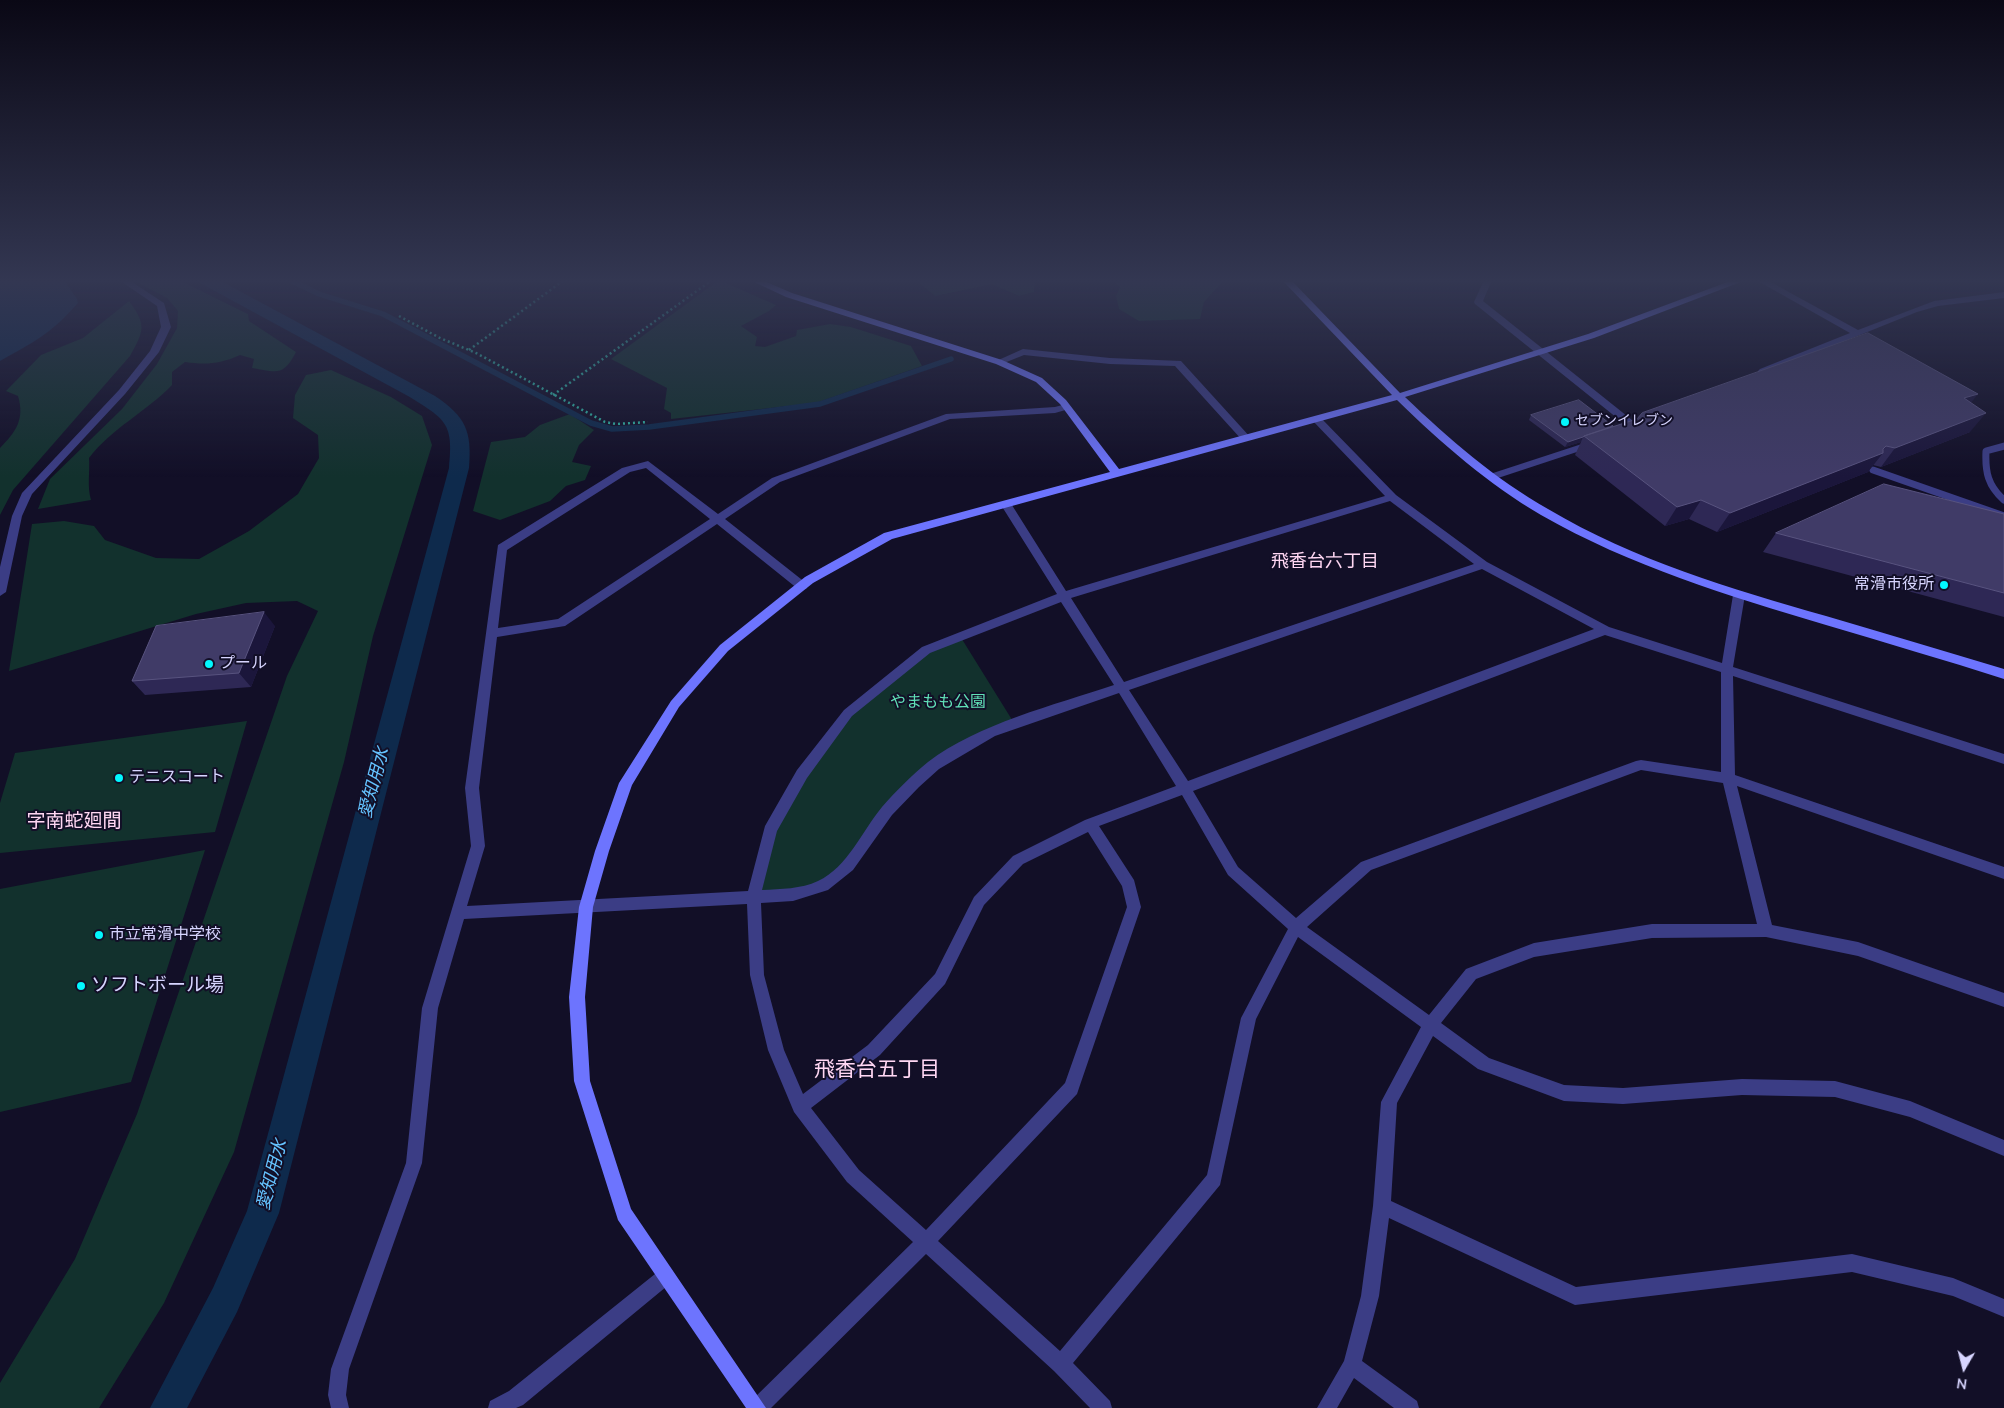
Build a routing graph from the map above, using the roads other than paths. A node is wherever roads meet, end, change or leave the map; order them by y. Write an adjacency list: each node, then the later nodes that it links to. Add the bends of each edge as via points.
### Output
1 (157, 346): 29 (street, via 122,392 27,493 17,516)
2 (948, 346): 8 (street)
3 (1351, 346): 10 (street)
4 (1532, 346): 7 (street)
5 (1561, 346): 7 (street)
6 (1826, 346): 9 (street)
7 (1541, 353): 10 (street); 14 (street)
8 (999, 362): 11 (street, via 1039,380); 16 (street, via 1023,352 1178,364)
9 (1758, 373)
10 (1400, 396): 13 (street); 21 (street)
11 (1066, 407): 20 (street); 26 (street, via 949,416 776,480)
12 (1649, 417): 14 (street)
13 (1316, 419): 16 (street); 22 (street)
14 (1631, 424): 15 (street)
15 (1622, 434)
16 (1246, 438): 20 (street)
17 (1604, 440): 21 (street)
18 (2004, 446): 23 (lane, via 1986,451 1984,470 1995,493)
19 (1872, 470): 25 (lane)
20 (1116, 473): 24 (street)
21 (1492, 477): 30 (street, via 1601,542)
22 (1392, 497): 27 (street); 31 (street)
23 (2004, 500)
24 (1006, 505): 28 (street, via 888,536); 31 (street)
25 (2004, 516)
26 (717, 519): 28 (street); 33 (street, via 561,623); 33 (street, via 648,464 626,470 502,548)
27 (1483, 565): 32 (street); 36 (street)
28 (802, 586): 43 (street, via 724,648 675,704 626,783)
29 (0, 592)
30 (1739, 595): 34 (street); 35 (street)
31 (1064, 596): 36 (street); 42 (street, via 926,650 848,713 802,774 770,830)
32 (1605, 630): 34 (street); 39 (street)
33 (492, 633): 44 (street, via 472,788 478,846)
34 (1727, 669): 37 (street); 38 (street)
35 (2004, 674)
36 (1122, 686): 39 (street); 42 (street, via 1014,722 957,750 934,765 887,811 836,878 816,889 793,895)
37 (2004, 759)
38 (1728, 778): 41 (street); 45 (street, via 1641,765 1366,866); 46 (street)
39 (1185, 788): 40 (street); 45 (street, via 1233,871)
40 (1090, 824): 49 (street, via 1018,860 980,901 940,979 874,1050); 52 (street, via 1128,884 1134,907 1070,1088)
41 (2004, 873)
42 (754, 896): 43 (street); 49 (street, via 757,975 776,1050)
43 (586, 907): 44 (street); 53 (street, via 577,997 582,1082 624,1214)
44 (459, 912): 58 (street, via 430,1008 414,1163 340,1370 337,1395)
45 (1296, 927): 48 (street); 55 (street, via 1249,1018 1214,1179)
46 (1766, 930): 47 (street, via 1858,949); 48 (street, via 1652,931 1534,950 1471,974)
47 (2004, 1000)
48 (1430, 1025): 50 (street, via 1484,1064 1564,1093 1623,1096 1742,1087 1835,1089 1910,1109); 51 (street, via 1389,1102)
49 (800, 1106): 52 (street, via 853,1176)
50 (2004, 1148)
51 (1382, 1206): 54 (street, via 1575,1296 1852,1262 1953,1287); 56 (street, via 1370,1296)
52 (927, 1241): 55 (street); 60 (street)
53 (666, 1276): 57 (street); 60 (street)
54 (2004, 1308)
55 (1061, 1364): 61 (street)
56 (1352, 1365): 62 (street); 63 (street)
57 (517, 1403): 59 (street)
58 (340, 1408)
59 (497, 1408)
60 (758, 1408)
61 (1103, 1408)
62 (1326, 1408)
63 (1410, 1408)

